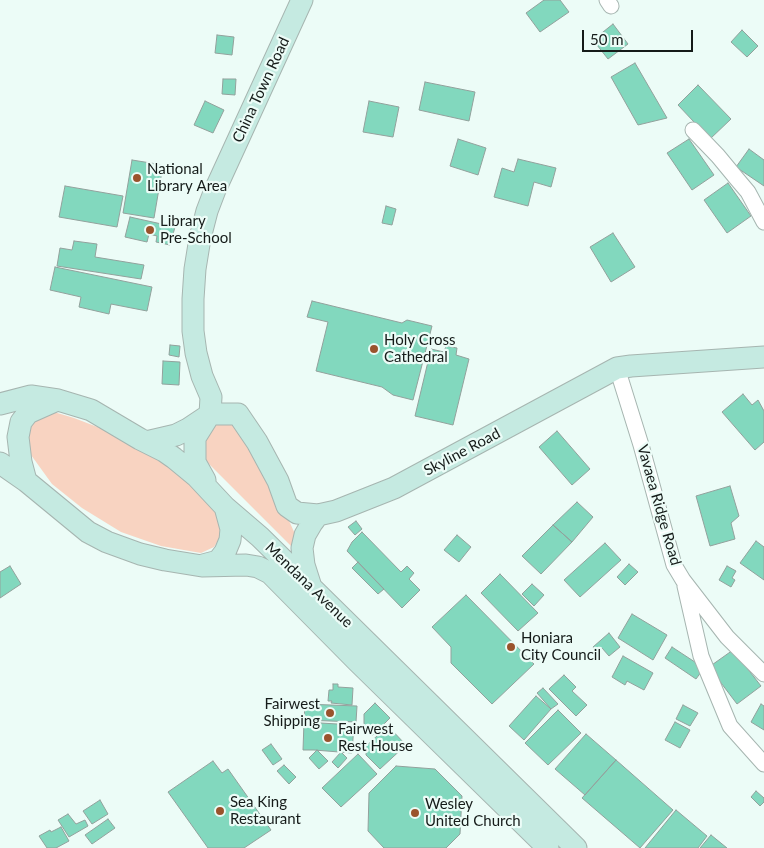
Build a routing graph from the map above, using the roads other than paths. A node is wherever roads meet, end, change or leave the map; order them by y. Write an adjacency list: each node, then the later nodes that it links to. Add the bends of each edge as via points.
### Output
1 (302, 0): 8 (main road, China Town Road, via 215,190 200,238 195,269 193,331 202,376 211,397)
2 (693, 130): 3 (street, via 748,192)
3 (764, 222)
4 (764, 357): 5 (main road, Skyline Road)
5 (617, 368): 14 (main road, Skyline Road, via 394,488); 16 (street, Vavaea Ridge Road, via 674,565)
6 (58, 400): 7 (main road, Mendana Avenue, via 31,396); 9 (main road, Mendana Avenue, via 91,410); 11 (main road, via 28,413 20,422 18,437)
7 (0, 404)
8 (210, 414): 9 (main road, via 176,435); 12 (main road, via 195,438 195,462); 14 (main road, Skyline Road, via 238,414 278,481 287,506 297,513)
9 (146, 442): 12 (main road, Mendana Avenue, via 174,458)
10 (0, 463): 11 (main road, Mendana Avenue)
11 (26, 481): 15 (main road, Mendana Avenue, via 76,523 107,542 140,554)
12 (209, 489): 13 (main road, Mendana Avenue)
13 (226, 507): 15 (main road, via 230,540 218,561); 17 (main road, Mendana Avenue)
14 (318, 516): 17 (main road, via 305,535 302,548)
15 (202, 566): 20 (main road, Mendana Avenue, via 258,566 270,573)
16 (684, 580): 18 (street, Vavaea Ridge Road, via 727,637); 19 (street, via 701,656 730,726)
17 (311, 587): 21 (main road, Mendana Avenue)
18 (764, 674)
19 (764, 764)
20 (548, 848)
21 (576, 848)

